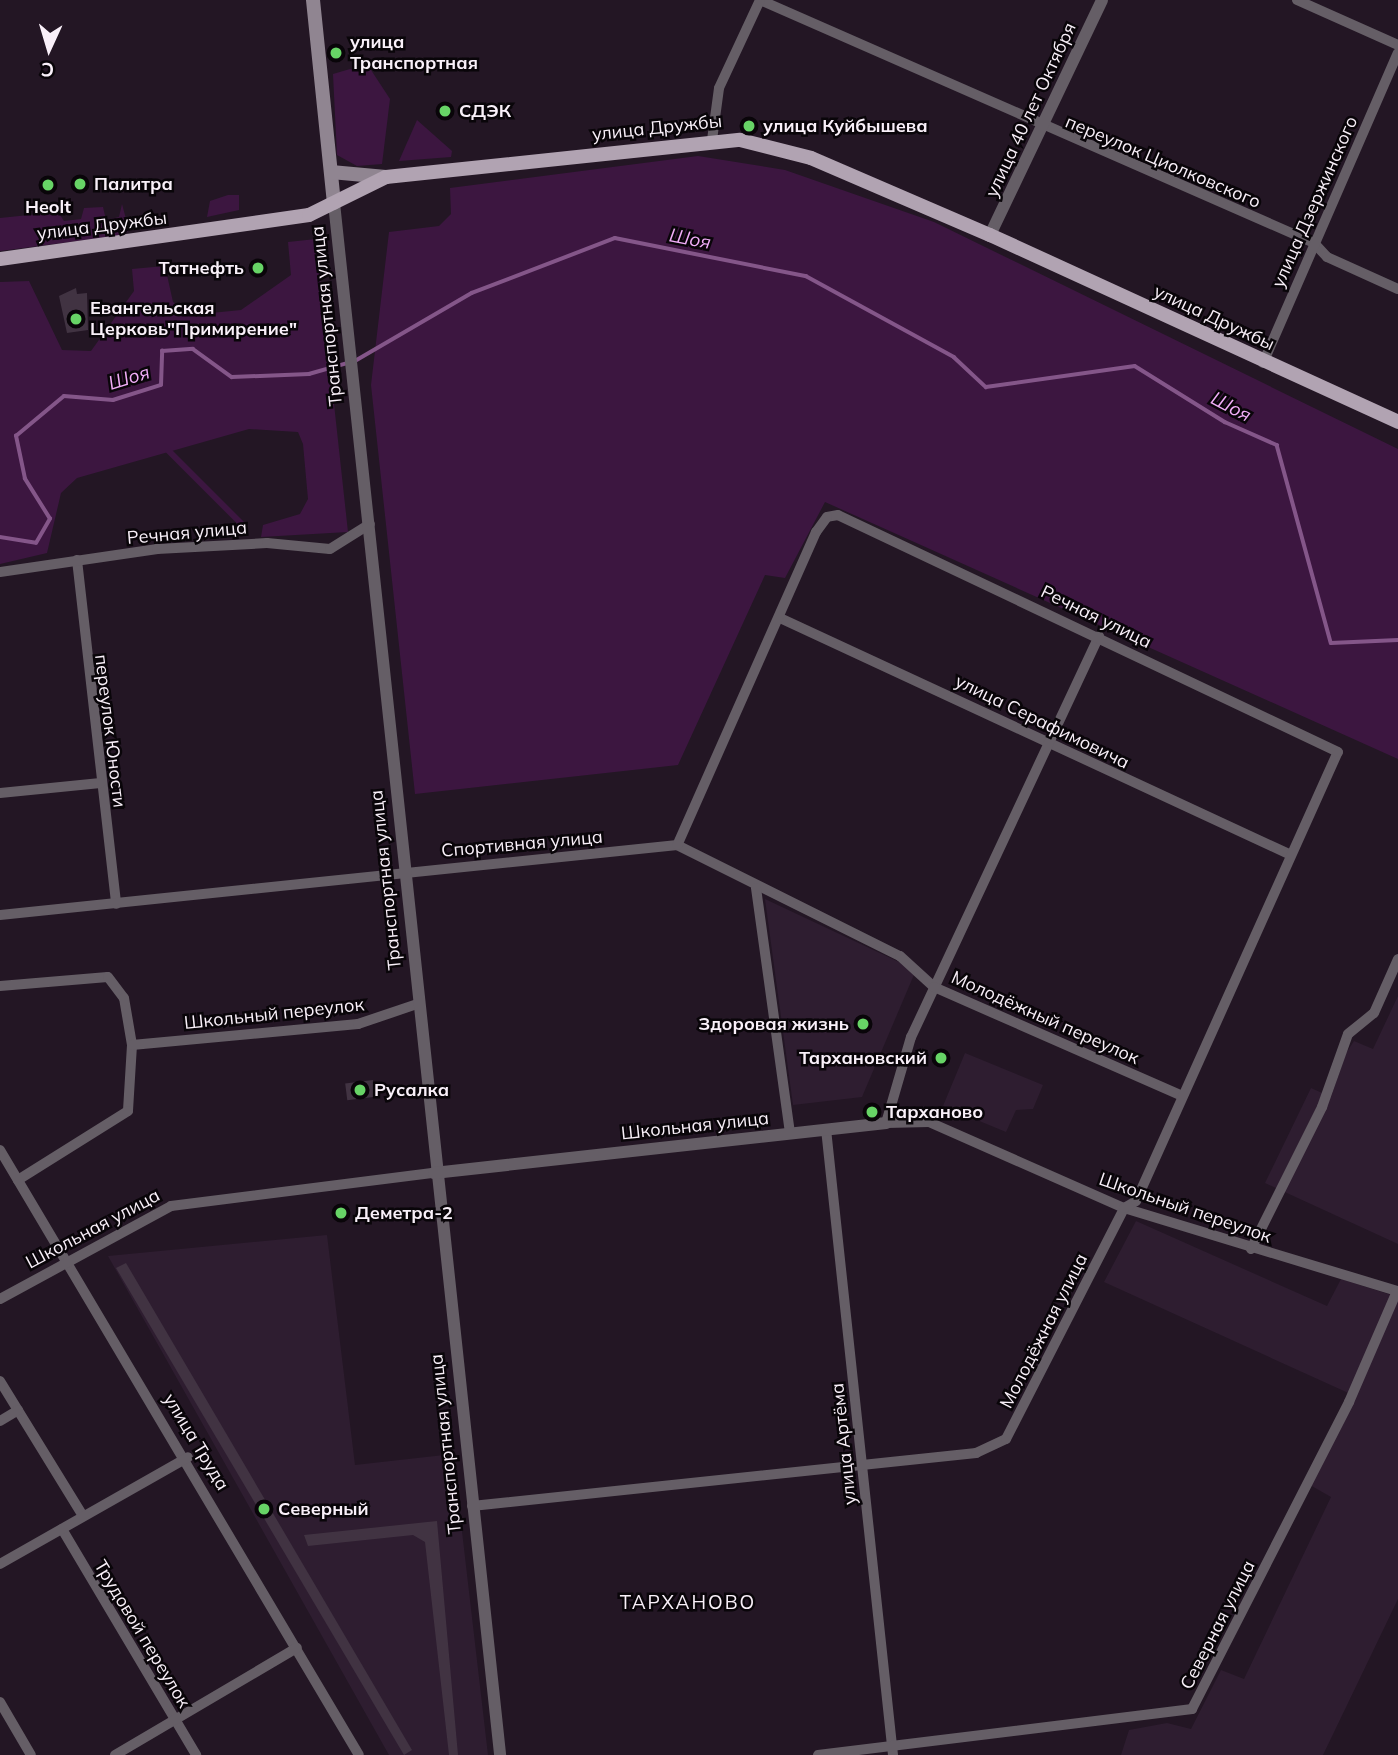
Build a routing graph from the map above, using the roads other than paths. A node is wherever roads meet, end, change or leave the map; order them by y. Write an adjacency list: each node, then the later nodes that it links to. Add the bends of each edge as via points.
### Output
1 (313, 0): 9 (main road, Транспортная улица)
2 (760, 0): 7 (street, переулок Циолковского); 8 (street, via 719,88)
3 (1102, 0): 7 (street, улица 40 лет Октября)
4 (1297, 0): 5 (street)
5 (1398, 45)
6 (1398, 53): 13 (street, улица Дзержинского)
7 (1044, 128): 12 (street, улица 40 лет Октября); 13 (street, переулок Циолковского)
8 (712, 139): 10 (main road, улица Дружбы); 12 (main road, улица Дружбы, via 757,142 811,158)
9 (331, 173): 10 (main road); 11 (main road, Транспортная улица)
10 (386, 177): 11 (main road, улица Дружбы)
11 (334, 203): 14 (main road, улица Дружбы, via 285,220); 18 (street, Транспортная улица)
12 (990, 234): 16 (main road, улица Дружбы)
13 (1314, 243): 15 (street, переулок Циолковского, via 1327,257); 16 (street, улица Дзержинского)
14 (0, 259)
15 (1398, 289)
16 (1263, 363): 17 (main road, улица Дружбы)
17 (1398, 422)
18 (370, 524): 19 (street, Речная улица, via 330,549 267,543); 29 (street, Транспортная улица)
19 (76, 560): 20 (street, Речная улица); 25 (street, переулок Юности)
20 (0, 572)
21 (780, 618): 22 (street, Речная улица, via 816,532 827,517 838,515); 23 (street, улица Серафимовича); 27 (street)
22 (1099, 636): 23 (street); 24 (street, Речная улица)
23 (1050, 744): 28 (street, улица Серафимовича); 35 (street)
24 (1338, 752): 28 (street, Молодёжная улица)
25 (101, 783): 26 (street); 31 (street, переулок Юности)
26 (0, 793)
27 (677, 845): 29 (street, Спортивная улица); 30 (street, Молодёжный переулок)
28 (1290, 855): 38 (street, Молодёжная улица)
29 (405, 871): 31 (street, Спортивная улица); 36 (street, Транспортная улица)
30 (756, 888): 35 (street, Молодёжный переулок, via 900,956); 41 (street)
31 (116, 904): 32 (street, Спортивная улица)
32 (0, 915)
33 (1398, 959): 46 (street, via 1374,1013 1348,1034 1322,1107)
34 (0, 986): 37 (street, via 108,977 124,998)
35 (934, 986): 38 (street, Молодёжный переулок); 39 (street, via 900,1067)
36 (417, 1004): 37 (street, Школьный переулок, via 358,1024); 43 (street, Транспортная улица)
37 (132, 1045): 44 (street, via 128,1111)
38 (1182, 1096): 45 (street, Молодёжная улица, via 1136,1201)
39 (886, 1123): 40 (street, Школьная улица); 45 (street, Школьный переулок, via 929,1122)
40 (826, 1129): 41 (street, Школьная улица); 54 (street, улица Артёма)
41 (790, 1133): 43 (street, Школьная улица)
42 (0, 1150): 44 (street, улица Труда)
43 (435, 1172): 47 (street, Школьная улица, via 172,1206); 55 (street, Транспортная улица)
44 (18, 1180): 47 (street, улица Труда)
45 (1124, 1208): 46 (street, Школьный переулок); 54 (street, Молодёжная улица, via 1006,1438 976,1453)
46 (1251, 1249): 48 (street, Школьный переулок)
47 (68, 1262): 49 (street, Школьная улица); 53 (street, улица Труда)
48 (1398, 1291): 62 (street, Северная улица, via 1349,1402 1192,1709)
49 (0, 1299)
50 (0, 1381): 51 (street)
51 (18, 1410): 52 (street); 56 (street)
52 (0, 1421)
53 (187, 1457): 56 (street); 59 (street, улица Труда)
54 (862, 1463): 55 (street, Молодёжная улица); 62 (street, улица Артёма)
55 (472, 1506): 67 (street, Транспортная улица)
56 (83, 1516): 57 (street)
57 (62, 1529): 58 (street); 61 (street, Трудовой переулок)
58 (0, 1564)
59 (297, 1648): 61 (street); 66 (street, улица Труда)
60 (0, 1702): 63 (street)
61 (175, 1720): 64 (street); 65 (street, Трудовой переулок)
62 (892, 1751): 68 (street, Северная улица)
63 (30, 1755)
64 (115, 1755)
65 (196, 1755)
66 (359, 1755)
67 (500, 1755)
68 (818, 1755)

